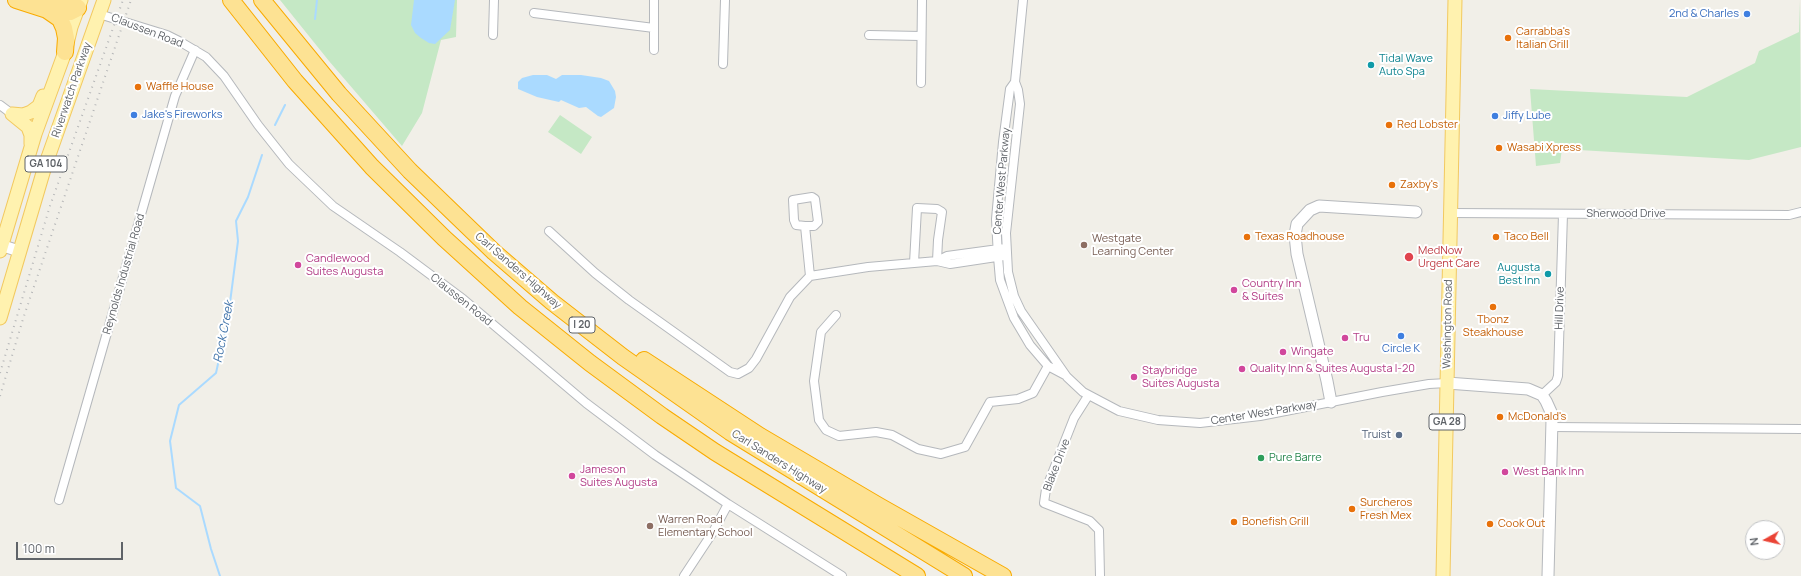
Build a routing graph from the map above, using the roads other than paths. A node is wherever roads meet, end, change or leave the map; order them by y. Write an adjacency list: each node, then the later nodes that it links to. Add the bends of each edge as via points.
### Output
1 (16, 0): 21 (highway, via 52,12 60,19)
2 (31, 0): 14 (highway, via 70,12)
3 (63, 0): 14 (highway)
4 (104, 0): 15 (main road, Riverwatch Parkway / GA 104)
5 (220, 0): 25 (highway, via 251,39)
6 (231, 0): 25 (highway, I 20)
7 (262, 0): 40 (highway, Carl Sanders Highway / I 20, via 305,55 372,131)
8 (494, 0): 18 (street)
9 (654, 0): 17 (street)
10 (725, 0): 24 (street)
11 (922, 0): 20 (street)
12 (1023, 0): 26 (street, Center West Parkway)
13 (1455, 0): 33 (main road, Washington Road / GA 28)
14 (80, 4): 15 (main road); 21 (main road, Riverwatch Parkway / GA 104)
15 (99, 14): 22 (street, Claussen Road, via 166,35); 39 (main road, Riverwatch Parkway / GA 104)
16 (534, 14): 17 (street)
17 (654, 28): 23 (street)
18 (493, 35)
19 (869, 35): 20 (street)
20 (922, 36): 27 (street)
21 (67, 39): 29 (main road, via 39,106 28,113); 30 (main road, Riverwatch Parkway / GA 104)
22 (195, 50): 55 (street, Reynolds Industrial Road, via 175,96); 56 (street, Claussen Road, via 206,57 224,76 289,164 333,206 463,299 557,379 655,455)
23 (654, 50)
24 (723, 64)
25 (295, 81): 59 (highway, I 20, via 367,161 425,220 520,308 638,399 715,452)
26 (1015, 82): 41 (street, Center West Parkway, via 1020,104); 41 (street, Center West Parkway, via 1010,90 996,219)
27 (921, 83)
28 (0, 105): 29 (street)
29 (12, 114): 30 (main road, via 28,127)
30 (31, 146): 35 (main road, via 21,159); 38 (main road, Riverwatch Parkway / GA 104)
31 (1416, 212): 52 (street, via 1319,206 1310,210 1297,224 1295,235 1298,261)
32 (1801, 212): 34 (street, Sherwood Drive, via 1789,215)
33 (1451, 213): 34 (street, Sherwood Drive); 49 (main road, Washington Road / GA 28)
34 (1563, 214): 50 (street, Hill Drive, via 1558,376 1556,382)
35 (0, 224)
36 (805, 226): 44 (street)
37 (549, 232): 44 (street, via 634,303 730,372 738,374 749,368 756,359 790,297)
38 (0, 247): 39 (street)
39 (19, 251): 46 (main road, Riverwatch Parkway / GA 104)
40 (494, 252): 60 (highway, Carl Sanders Highway / I 20, via 563,311 672,393 736,436); 61 (highway, via 546,285 624,346 706,402)
41 (1002, 253): 42 (street, via 947,256); 47 (street, Center West Parkway, via 1000,280 1014,318 1030,345); 48 (street, Center West Parkway, via 1021,311)
42 (937, 261): 43 (street); 43 (street, via 942,212 937,209 917,208)
43 (914, 263): 44 (street)
44 (810, 276)
45 (836, 315): 47 (street, via 820,332 814,381 819,420 826,430 839,436 876,432 892,435 918,449 941,454 965,447 990,402 1018,399 1033,393)
46 (0, 318)
47 (1048, 366): 48 (street, Center West Parkway)
48 (1067, 377): 51 (street, Center West Parkway)
49 (1447, 383): 50 (street, via 1519,387); 52 (street, Center West Parkway); 63 (main road, Washington Road / GA 28)
50 (1542, 395): 53 (street, via 1551,412)
51 (1088, 396): 52 (street, Center West Parkway, via 1119,411 1158,420 1200,423 1246,418); 62 (street, Blake Drive, via 1074,418 1046,489 1044,503 1090,521 1099,530)
52 (1331, 402)
53 (1552, 427): 54 (street); 64 (street)
54 (1801, 428)
55 (60, 500)
56 (728, 504): 57 (street); 58 (street, Claussen Road)
57 (684, 576)
58 (842, 576)
59 (917, 576)
60 (964, 576)
61 (1002, 576)
62 (1100, 576)
63 (1443, 576)
64 (1548, 576)

